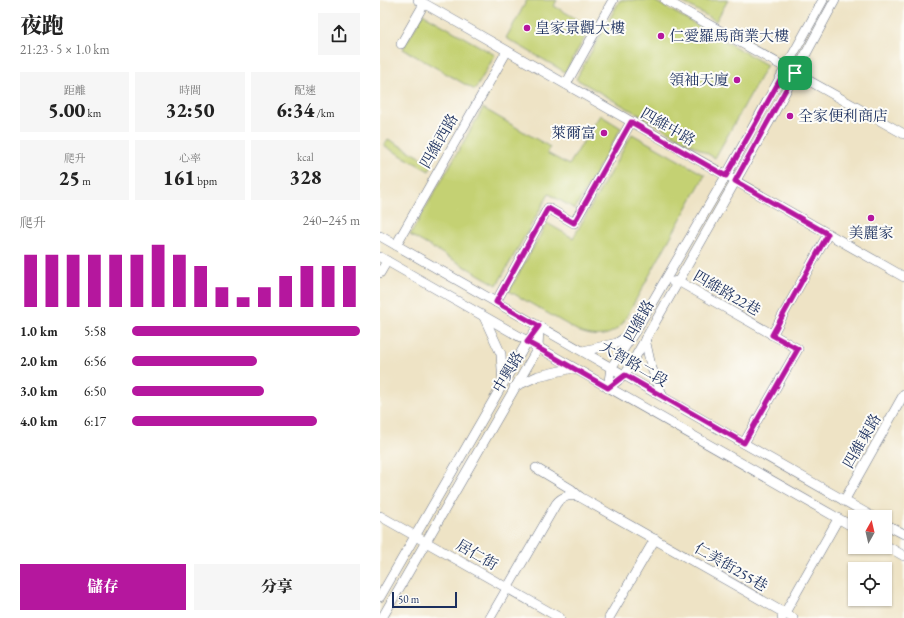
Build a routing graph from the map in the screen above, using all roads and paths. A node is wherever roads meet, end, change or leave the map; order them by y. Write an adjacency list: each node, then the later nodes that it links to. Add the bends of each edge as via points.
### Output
1 (613, 0): 10 (street)
2 (665, 0): 8 (street)
3 (824, 0): 8 (street, 四維路)
4 (835, 0): 9 (street, 四維路)
5 (428, 3): 6 (street); 7 (street, 四維中路)
6 (401, 44)
7 (507, 51): 10 (street, 四維中路); 17 (street, 四維西路)
8 (786, 69): 9 (street); 13 (street, 四維路)
9 (795, 73): 12 (street); 14 (street, 四維路)
10 (566, 84): 11 (street, 四維中路)
11 (631, 122): 13 (street, 四維中路); 23 (street, via 574,223 548,208)
12 (904, 134)
13 (726, 176): 14 (street, 四維中路); 22 (street, 四維路)
14 (735, 181): 15 (street, 四維中路); 21 (street, 四維路)
15 (828, 234): 20 (street, 四維中路); 27 (street)
16 (380, 236): 17 (street, 大智路二段)
17 (396, 245): 23 (street, 大智路二段)
18 (384, 260): 19 (street); 24 (street)
19 (380, 274)
20 (904, 277)
21 (678, 281): 22 (street, 四維路22巷); 27 (street, 四維路22巷); 28 (street, 四維路)
22 (662, 285): 26 (street, 四維路)
23 (496, 302): 25 (street, 大智路二段)
24 (484, 317): 29 (street); 35 (street, via 501,354)
25 (539, 326): 29 (street, 中興路); 30 (street, 中興路); 31 (street, 大智路二段)
26 (636, 330): 31 (street, via 617,344); 33 (street, 四維路)
27 (772, 335): 40 (street, 四維路22巷, via 798,349)
28 (645, 339): 34 (street, 四維路); 39 (street, via 651,366)
29 (527, 342): 30 (street); 35 (street, 中興路)
30 (538, 348): 32 (street); 36 (street, 中興路)
31 (582, 351): 33 (street, 大智路二段)
32 (573, 368): 36 (street, via 538,376); 37 (street)
33 (611, 368): 34 (street, 大智路二段); 37 (street, 四維路)
34 (625, 375): 37 (street, 四維路); 39 (street, 大智路二段)
35 (503, 384): 51 (street, 中興路)
36 (514, 387): 53 (street, 中興路)
37 (608, 388): 46 (street)
38 (904, 394): 43 (street, 四維東路)
39 (663, 397): 40 (street, 大智路二段)
40 (744, 443): 43 (street, 大智路二段)
41 (536, 468): 42 (street, 仁美街255巷)
42 (580, 497): 52 (street, 仁美街255巷); 56 (street, via 569,496 558,501)
43 (844, 500): 44 (street, 大智路二段)
44 (861, 510)
45 (380, 516): 51 (street, 居仁街)
46 (838, 519): 48 (street); 58 (street)
47 (904, 523): 50 (street)
48 (848, 524)
49 (892, 528): 50 (street)
50 (902, 533)
51 (415, 536): 53 (street, 居仁街); 57 (street, 中興路)
52 (655, 539): 58 (street, 仁美街255巷); 62 (street)
53 (427, 543): 56 (street, 居仁街); 59 (street, 中興路)
54 (892, 549): 55 (street)
55 (904, 556)
56 (507, 588): 60 (street); 61 (street, 居仁街)
57 (380, 597)
58 (783, 616): 63 (street, 仁美街255巷)
59 (382, 618)
60 (490, 618)
61 (560, 618)
62 (609, 618)
63 (793, 618)

